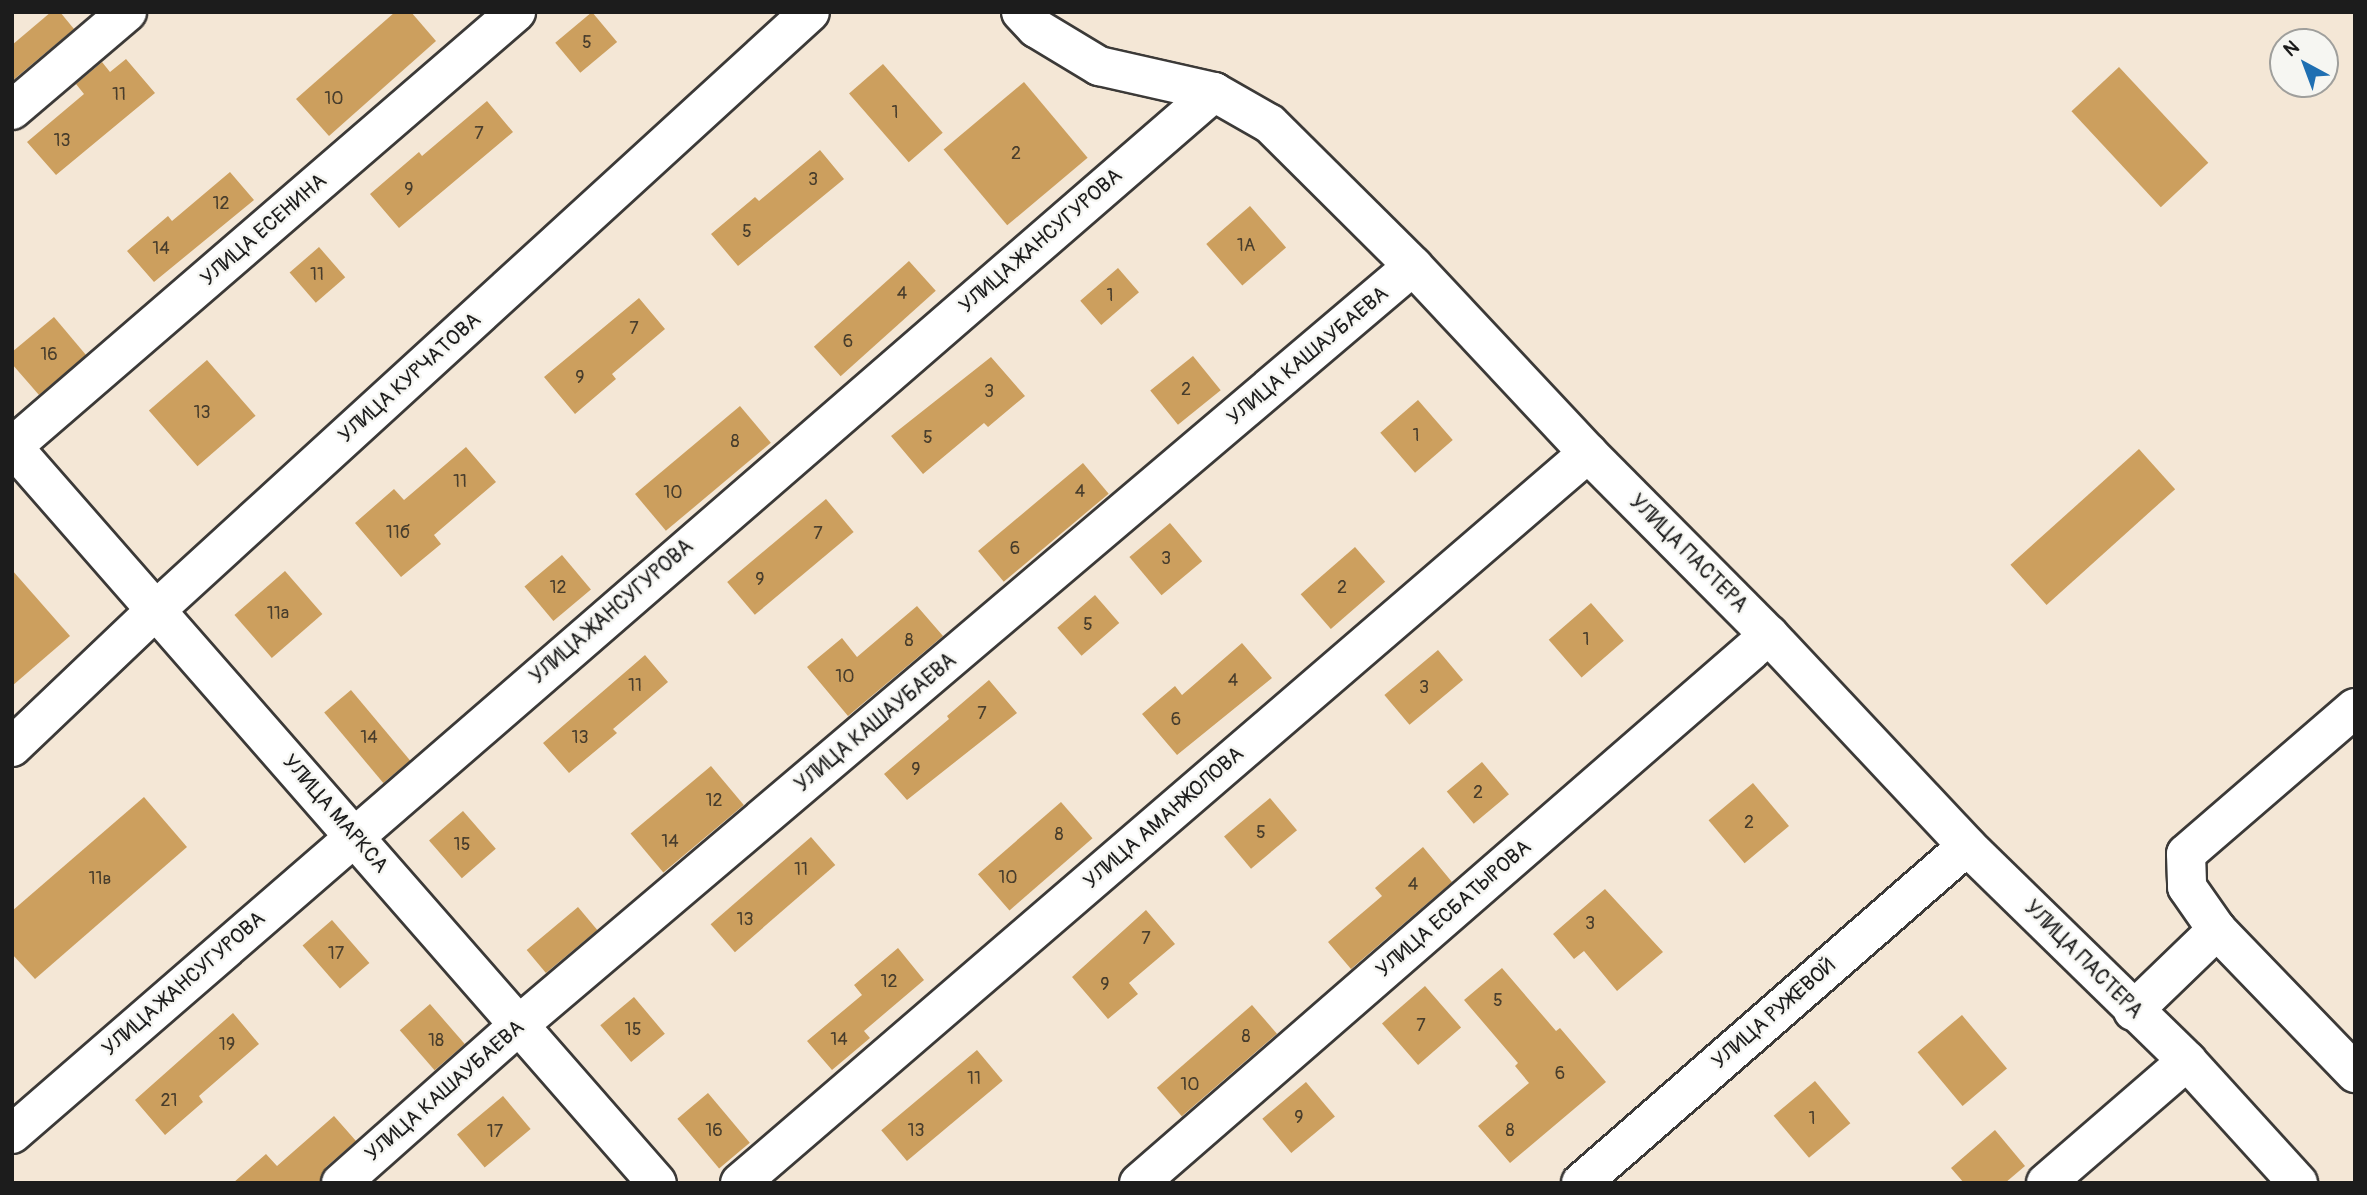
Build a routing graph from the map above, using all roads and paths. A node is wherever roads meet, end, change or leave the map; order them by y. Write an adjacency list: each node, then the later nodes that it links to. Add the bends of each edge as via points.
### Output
1 (127, 12): 6 (street)
2 (516, 12): 8 (street, УЛИЦА ЕСЕНИНА)
3 (810, 12): 10 (street, УЛИЦА КУРЧАТОВА)
4 (1021, 12): 5 (street, УЛИЦА ПАСТЕРА, via 1036,28 1099,66)
5 (1214, 92): 7 (street, УЛИЦА ПАСТЕРА, via 1270,124); 14 (street, УЛИЦА ЖАНСУГУРОВА)
6 (12, 110)
7 (1413, 266): 9 (street, УЛИЦА ПАСТЕРА); 18 (street, УЛИЦА КАШАУБАЕВА)
8 (12, 447): 10 (street, УЛИЦА МАРКСА)
9 (1588, 453): 11 (street, УЛИЦА ПАСТЕРА); 24 (street, УЛИЦА АМАНЖОЛОВА)
10 (156, 610): 13 (street, УЛИЦА КУРЧАТОВА); 14 (street, УЛИЦА МАРКСА)
11 (1769, 635): 15 (street, УЛИЦА ПАСТЕРА); 25 (street, УЛИЦА ЕСБАТЫРОВА)
12 (2355, 708): 16 (street, via 2186,854 2187,887)
13 (12, 747)
14 (354, 835): 18 (street, УЛИЦА МАРКСА); 21 (street, УЛИЦА ЖАНСУГУРОВА)
15 (1967, 846): 17 (street, УЛИЦА ПАСТЕРА); 26 (street, УЛИЦА РУЖЕВОЙ)
16 (2217, 930): 17 (street); 20 (street)
17 (2133, 1011): 19 (street, УЛИЦА ПАСТЕРА)
18 (520, 1024): 22 (street, УЛИЦА КАШАУБАЕВА); 23 (street, УЛИЦА МАРКСА)
19 (2187, 1061): 27 (street); 28 (street, УЛИЦА ПАСТЕРА)
20 (2355, 1073)
21 (12, 1134)
22 (341, 1183)
23 (657, 1183)
24 (740, 1183)
25 (1139, 1183)
26 (1580, 1183)
27 (2046, 1183)
28 (2298, 1183)

